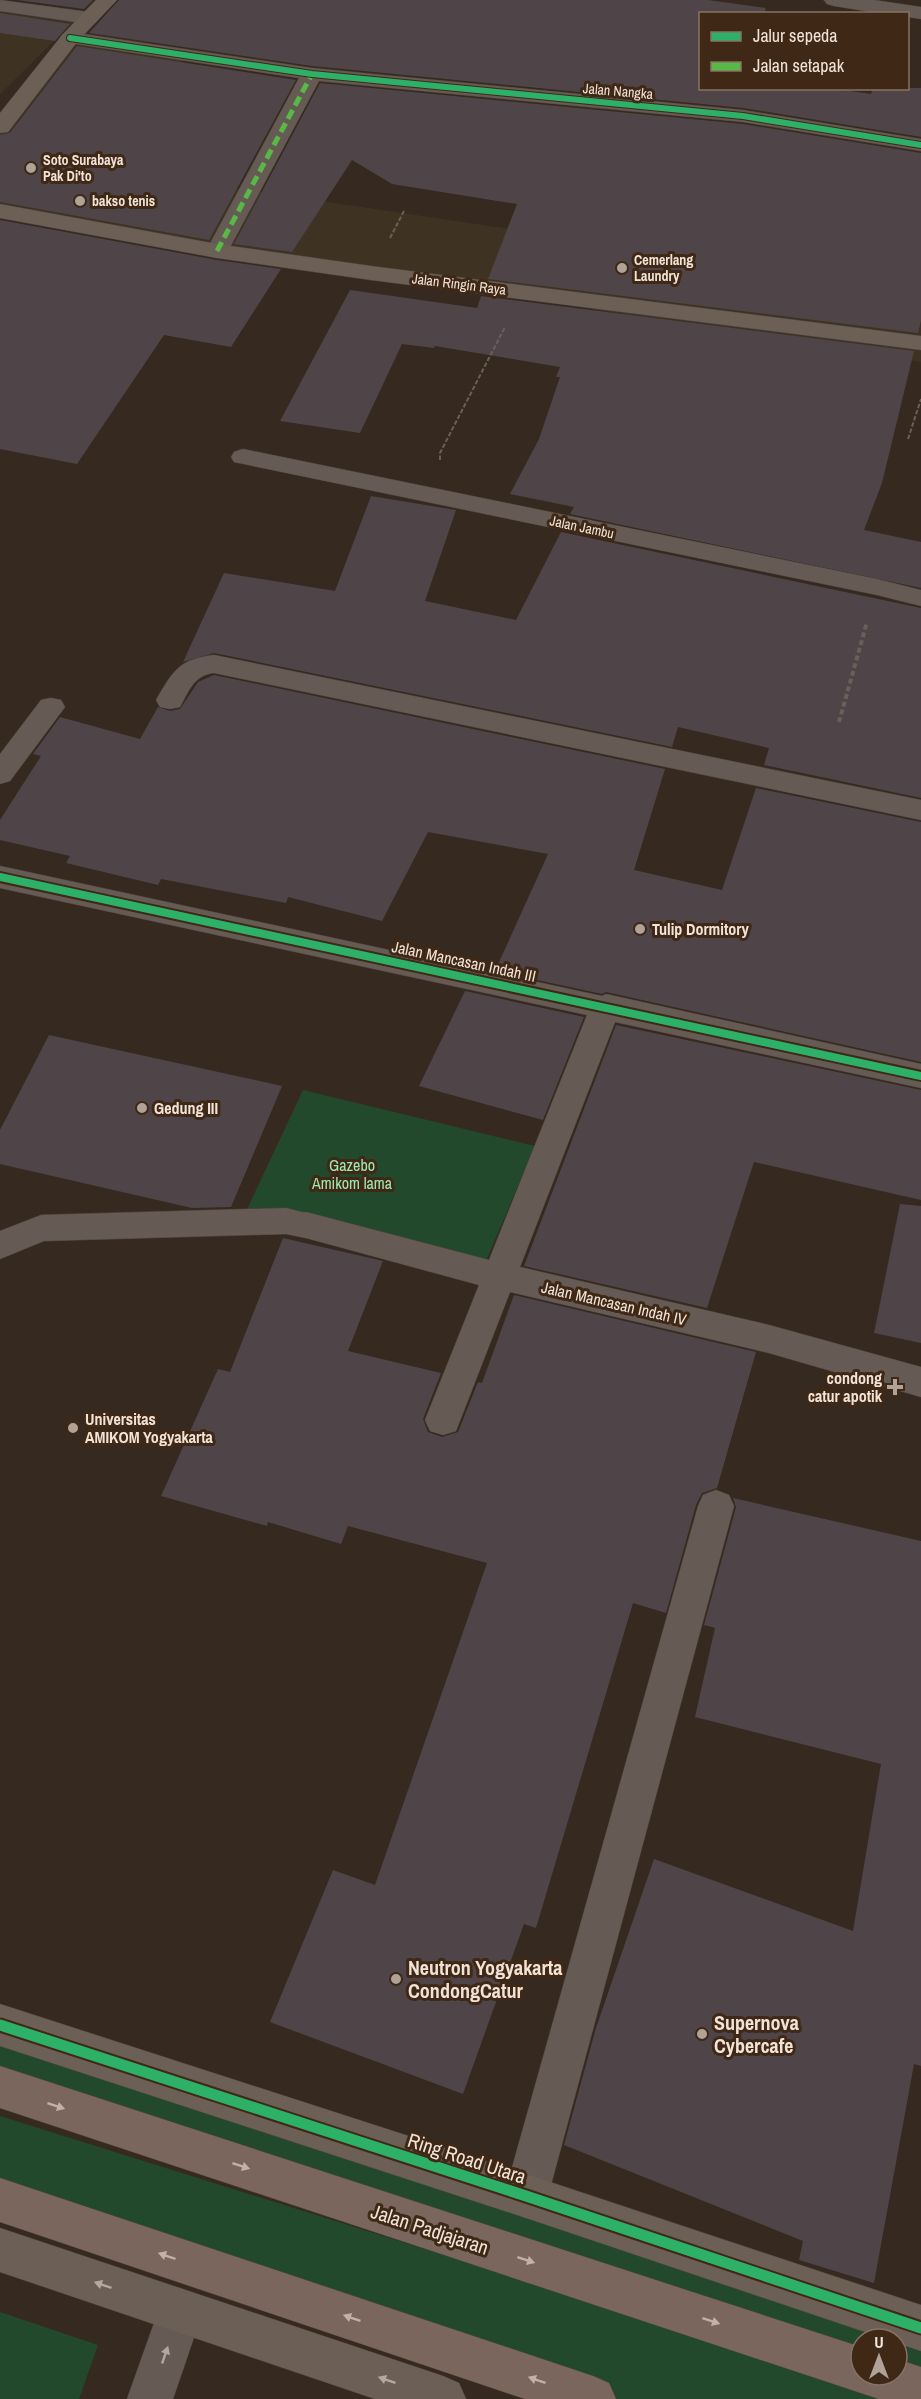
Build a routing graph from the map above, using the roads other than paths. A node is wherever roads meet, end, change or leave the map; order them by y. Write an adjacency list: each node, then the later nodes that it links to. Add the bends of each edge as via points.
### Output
1 (107, 0): 5 (main road)
2 (834, 0): 4 (street)
3 (0, 5): 5 (street)
4 (921, 13)
5 (89, 18): 6 (main road)
6 (70, 38): 7 (street, Jalan Nangka); 8 (main road)
7 (312, 74): 9 (street, Jalan Nangka, via 743,116); 11 (street)
8 (0, 127)
9 (921, 145)
10 (0, 211): 11 (main road, Jalan Ringin Raya)
11 (217, 251): 12 (main road, Jalan Ringin Raya)
12 (921, 343)
13 (243, 457): 14 (street, Jalan Jambu)
14 (921, 598)
15 (170, 700): 18 (street, via 189,669 214,664)
16 (51, 707): 17 (street)
17 (0, 774)
18 (921, 810)
19 (0, 877): 20 (street, Jalan Mancasan Indah III)
20 (606, 1006): 21 (street, Jalan Mancasan Indah III); 23 (street)
21 (921, 1076)
22 (0, 1245): 23 (street, Jalan Mancasan Indah IV, via 41,1228 286,1221)
23 (499, 1276): 24 (street, Jalan Mancasan Indah IV, via 769,1339); 25 (street)
24 (921, 1382)
25 (443, 1420)
26 (716, 1506): 29 (street)
27 (0, 2025): 29 (main road, Ring Road Utara)
28 (0, 2087): 34 (highway, Jalan Padjajaran, one-way to 34)
29 (526, 2196): 33 (main road, Ring Road Utara)
30 (0, 2200): 37 (highway, one-way to 30)
31 (0, 2250): 32 (main road, one-way to 31)
32 (180, 2311): 35 (street, one-way to 32); 36 (main road, one-way to 32)
33 (921, 2328)
34 (849, 2366)
35 (150, 2399)
36 (443, 2399)
37 (592, 2399)

